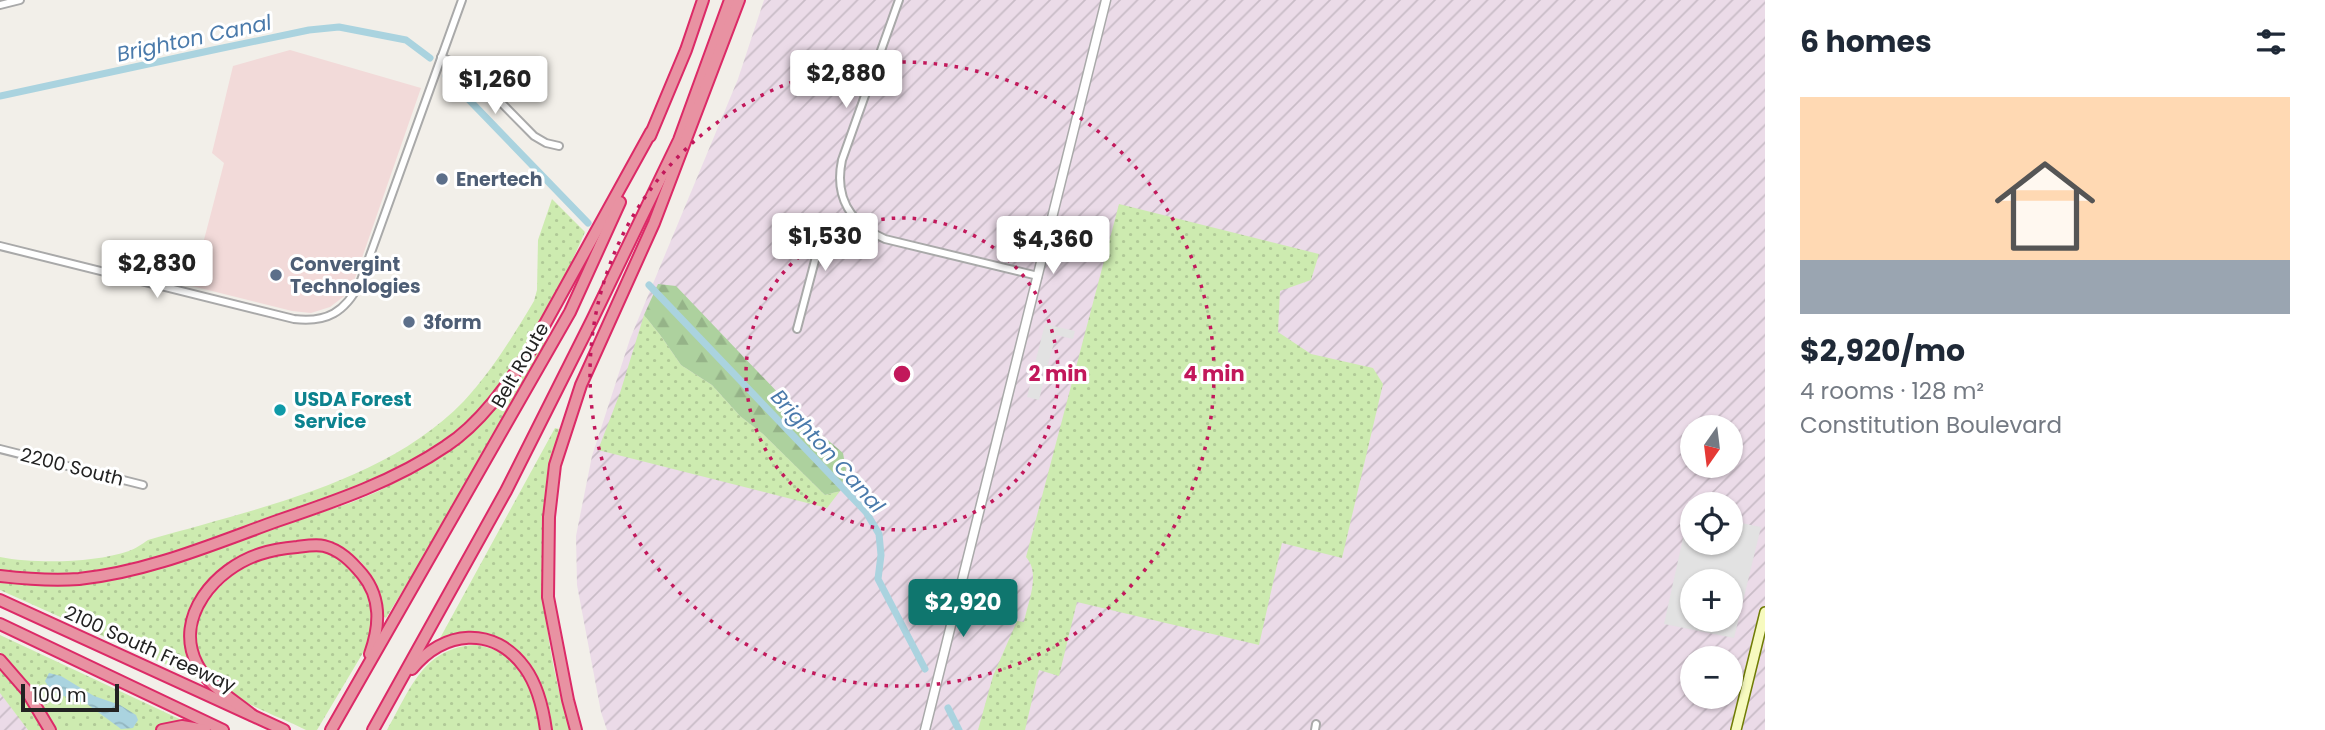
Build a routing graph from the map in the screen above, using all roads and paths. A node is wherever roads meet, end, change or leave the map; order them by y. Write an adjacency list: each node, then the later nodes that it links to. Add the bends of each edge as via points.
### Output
1 (20, 0): 8 (street)
2 (462, 0): 9 (street)
3 (703, 0): 10 (highway, Belt Route)
4 (730, 0): 24 (highway, via 678,141 609,284 506,491)
5 (740, 0): 34 (highway, via 654,223 581,384 555,465 548,597)
6 (899, 0): 12 (street, via 842,160 841,190)
7 (1105, 0): 14 (street)
8 (0, 5)
9 (441, 57): 11 (street, via 468,69 534,136); 13 (street, via 360,283 341,309 319,320 294,319)
10 (652, 132): 18 (highway, via 530,351 483,413 449,445 350,496 153,564 76,579); 23 (highway, Belt Route, via 570,312)
11 (559, 146)
12 (853, 217): 14 (street, via 888,240); 15 (street, via 818,249)
13 (0, 246)
14 (1038, 276): 35 (street)
15 (797, 328)
16 (0, 449): 17 (street, 2200 South)
17 (143, 485)
18 (0, 576)
19 (0, 600): 25 (highway, 2100 South Freeway)
20 (1765, 612): 36 (main road)
21 (0, 624): 29 (highway, 2100 South Freeway)
22 (0, 660): 26 (highway, via 26,690)
23 (363, 673): 25 (highway, via 375,642 378,614 370,584 349,559 321,545 259,554 206,591 192,615 189,632 202,673); 31 (highway, Belt Route)
24 (396, 690): 32 (highway); 33 (highway, via 419,660 442,643 476,638 495,642 524,667 535,686)
25 (252, 715): 30 (highway, 2100 South Freeway)
26 (50, 730)
27 (162, 730): 28 (highway, via 183,726)
28 (205, 730)
29 (223, 730)
30 (284, 730)
31 (331, 730)
32 (373, 730)
33 (546, 730)
34 (576, 730)
35 (925, 730)
36 (1736, 730)

